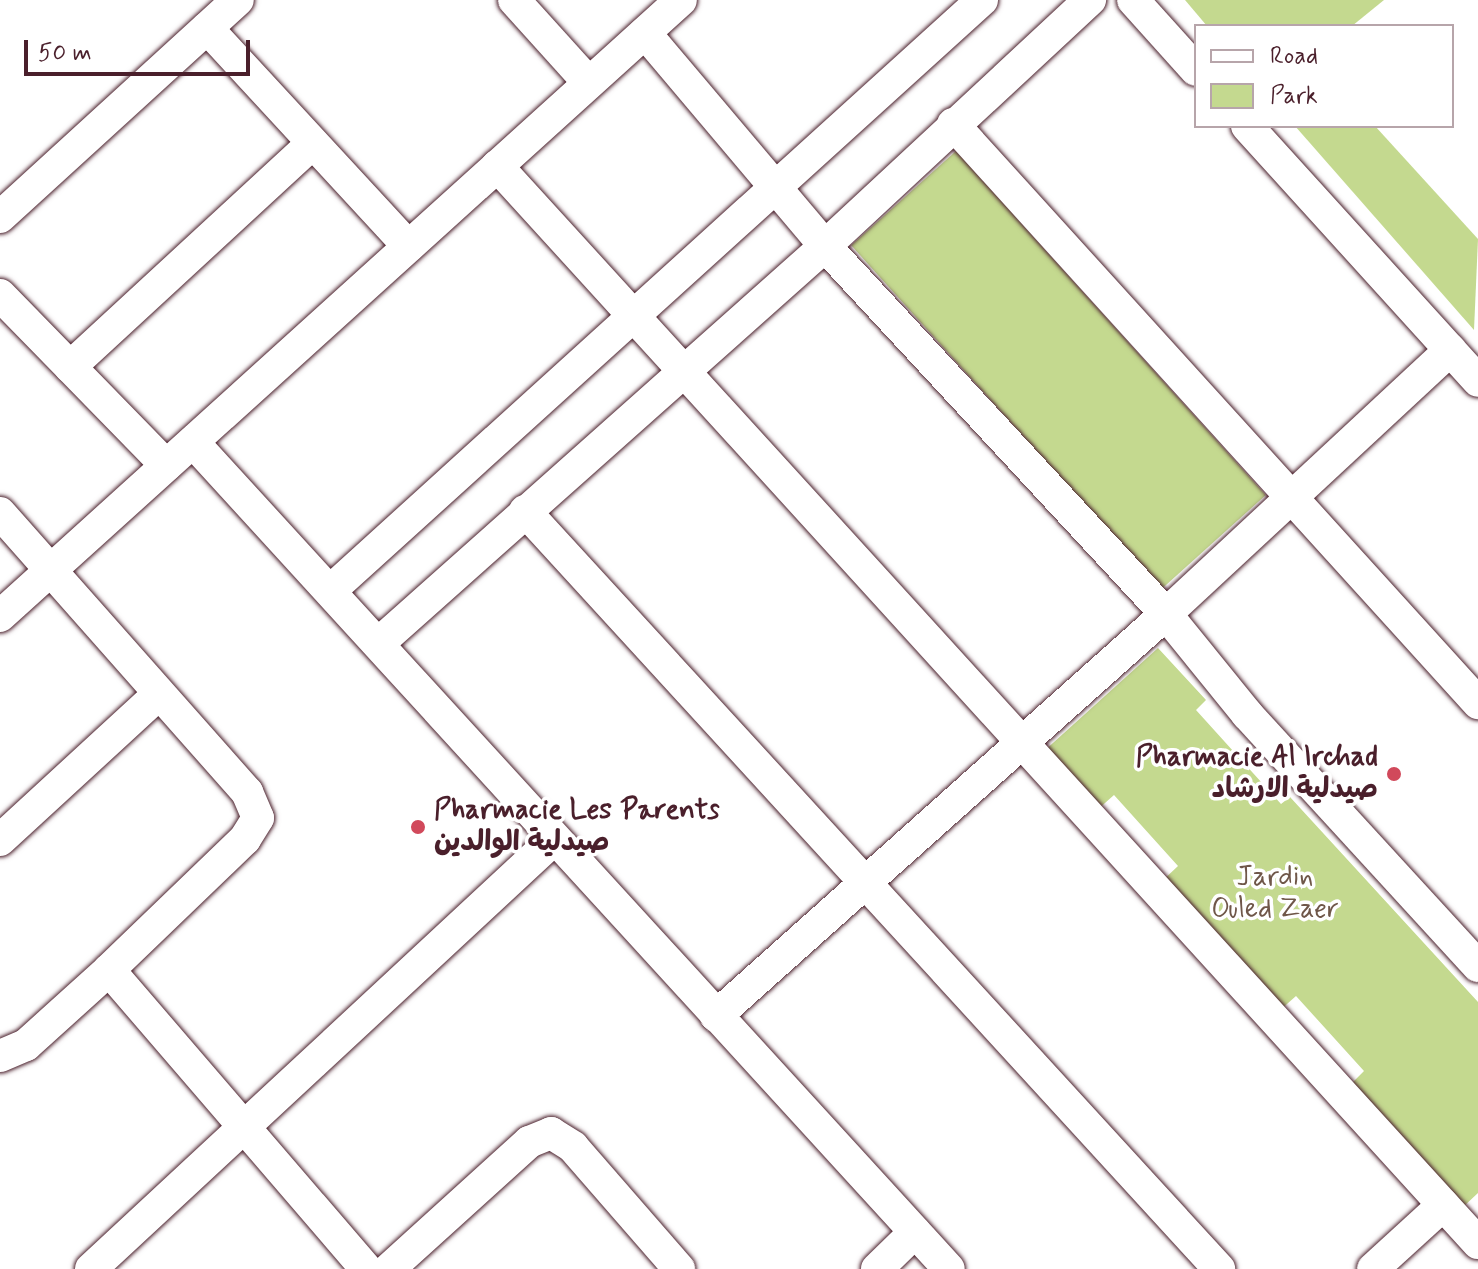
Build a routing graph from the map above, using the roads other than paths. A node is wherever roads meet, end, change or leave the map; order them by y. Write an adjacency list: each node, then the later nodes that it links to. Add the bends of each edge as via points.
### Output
1 (238, 0): 7 (street)
2 (514, 0): 10 (street)
3 (681, 0): 8 (street)
4 (982, 0): 15 (street)
5 (1090, 0): 11 (street)
6 (1133, 0): 9 (street)
7 (207, 28): 13 (street); 16 (street)
8 (645, 33): 10 (street); 15 (street)
9 (1194, 68)
10 (588, 82): 14 (street)
11 (953, 124): 18 (street); 27 (street)
12 (1249, 128): 21 (street)
13 (313, 143): 17 (street); 22 (street)
14 (497, 166): 17 (street); 20 (street)
15 (777, 190): 18 (street); 20 (street)
16 (0, 217)
17 (408, 246): 25 (street)
18 (825, 246): 23 (street); 32 (street)
19 (0, 295): 22 (street)
20 (635, 315): 23 (street); 31 (street)
21 (1450, 350): 24 (street); 27 (street)
22 (70, 367): 26 (street)
23 (685, 370): 28 (street); 37 (street)
24 (1478, 381)
25 (193, 442): 26 (street); 31 (street)
26 (166, 465): 30 (street)
27 (1292, 497): 32 (street); 36 (street)
28 (525, 511): 34 (street); 40 (street)
29 (0, 513): 30 (street)
30 (52, 569): 33 (street); 35 (street)
31 (330, 591): 34 (street)
32 (1166, 614): 37 (street); 41 (street, via 1247,714)
33 (0, 616)
34 (379, 643): 39 (street)
35 (159, 694): 38 (street); 42 (street, via 247,792 258,818 245,839)
36 (1478, 703)
37 (1020, 743): 40 (street); 46 (street)
38 (0, 840)
39 (552, 841): 43 (street); 45 (street)
40 (865, 885): 43 (street); 55 (street)
41 (1478, 966)
42 (109, 970): 44 (street, via 26,1045); 45 (street)
43 (716, 1016): 47 (street)
44 (0, 1056)
45 (244, 1124): 49 (street); 50 (street)
46 (1443, 1205): 48 (street); 56 (street)
47 (915, 1232): 53 (street); 54 (street)
48 (1478, 1243)
49 (91, 1269)
50 (366, 1269)
51 (389, 1269): 52 (street, via 529,1142 551,1133 573,1147)
52 (679, 1269)
53 (877, 1269)
54 (949, 1269)
55 (1219, 1269)
56 (1373, 1269)

